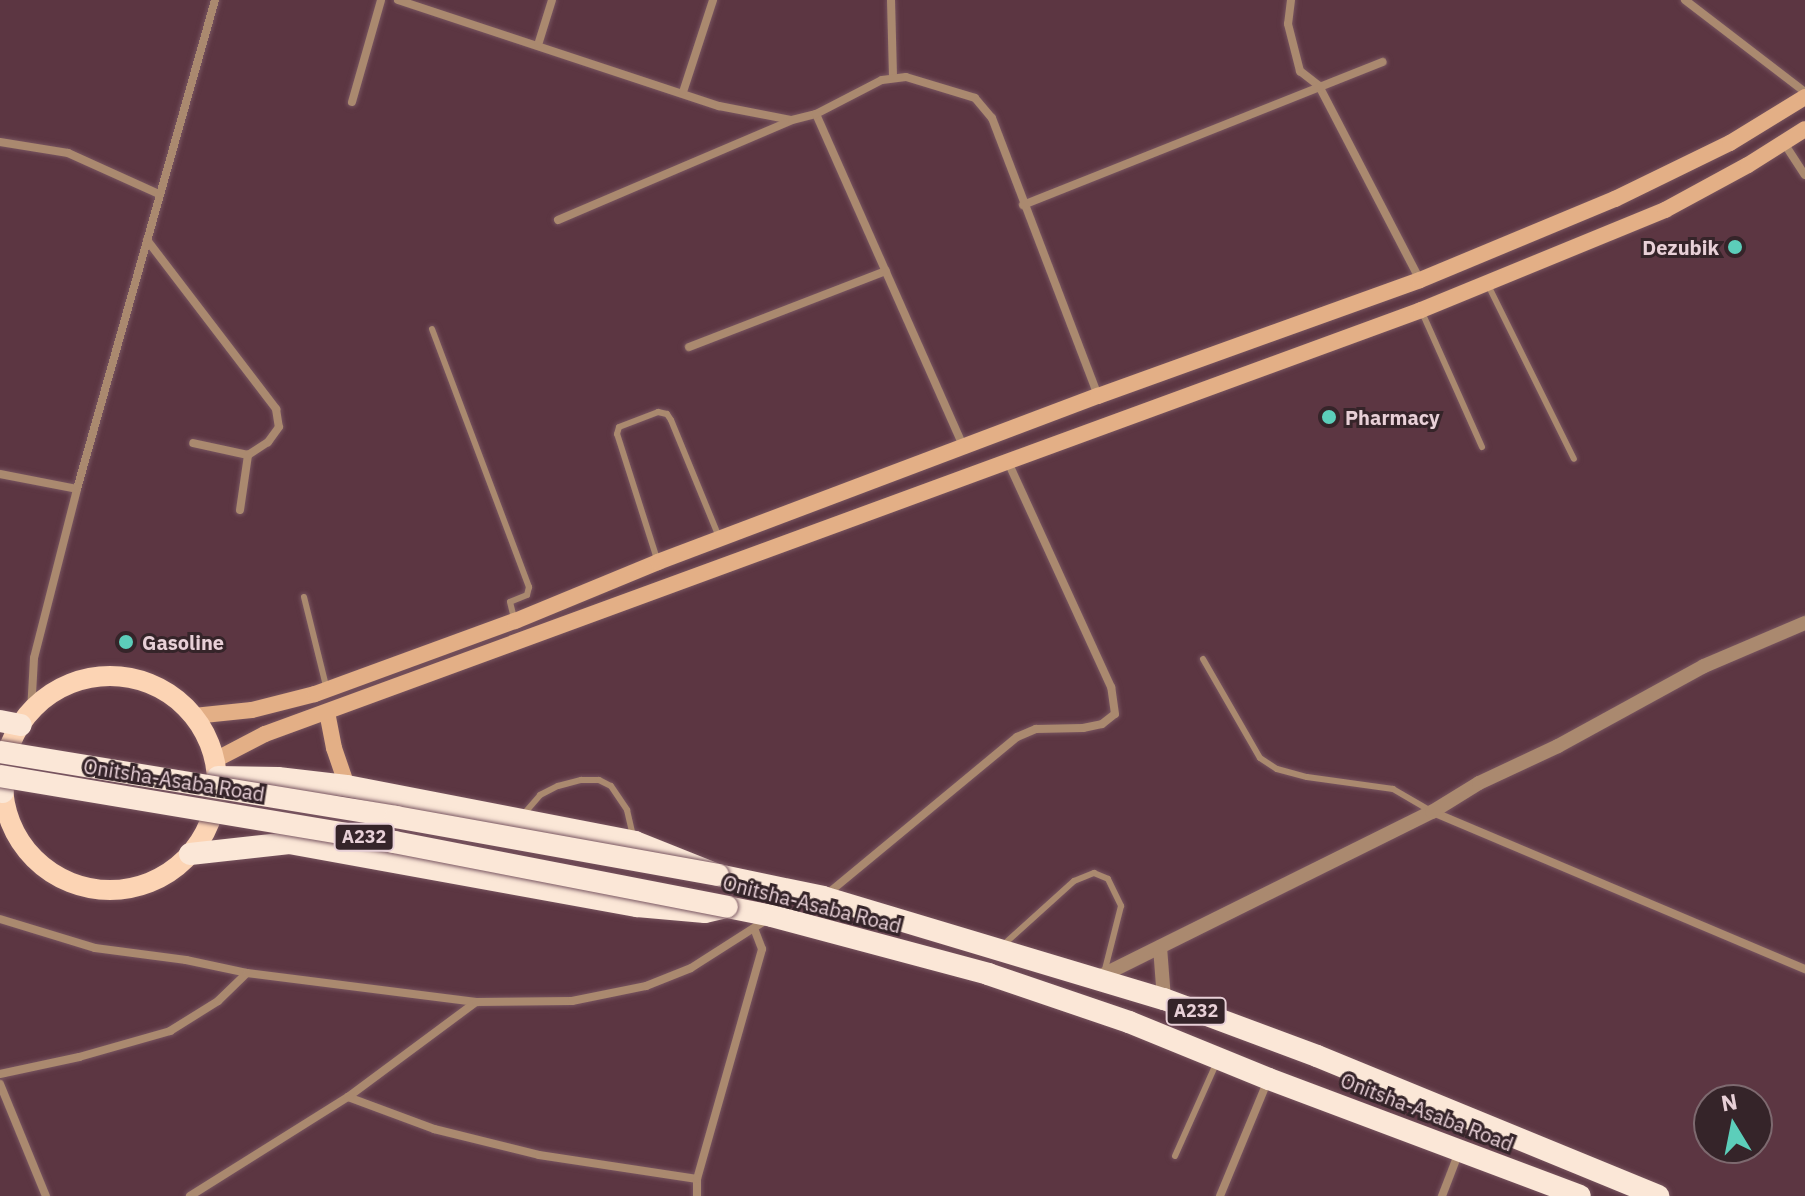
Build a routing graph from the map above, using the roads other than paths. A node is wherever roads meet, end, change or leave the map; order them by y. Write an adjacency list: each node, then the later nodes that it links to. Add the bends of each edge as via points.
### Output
1 (214, 0): 22 (street)
2 (381, 0): 15 (street)
3 (398, 0): 9 (street)
4 (552, 0): 9 (street)
5 (713, 0): 13 (street)
6 (891, 0): 11 (street)
7 (1291, 0): 12 (street, via 1288,24 1295,59 1307,80)
8 (1685, 0): 14 (street)
9 (538, 45): 13 (street)
10 (1383, 62): 12 (street)
11 (893, 77): 16 (street); 23 (street, via 975,98 984,105)
12 (1319, 86): 23 (street); 27 (street)
13 (683, 92): 17 (street, via 719,106)
14 (1805, 94): 27 (main road, via 1730,143 1615,199)
15 (352, 102)
16 (816, 114): 17 (street); 26 (street)
17 (792, 120): 24 (street)
18 (1805, 129): 20 (main road)
19 (0, 142): 22 (street, via 68,153)
20 (1784, 142): 21 (street); 28 (main road, via 1665,210)
21 (1805, 175)
22 (159, 194): 25 (street)
23 (1023, 205): 32 (street)
24 (558, 220)
25 (147, 240): 36 (street, via 276,409 279,427); 40 (street)
26 (886, 271): 31 (street); 35 (street)
27 (1420, 280): 32 (main road)
28 (1487, 283): 29 (main road); 37 (lane)
29 (1421, 310): 34 (lane); 38 (main road)
30 (432, 329): 45 (lane, via 529,587 527,595 510,602)
31 (689, 347)
32 (1098, 396): 35 (main road)
33 (193, 443): 36 (street)
34 (1482, 447)
35 (964, 448): 42 (main road)
36 (248, 455): 41 (street)
37 (1574, 459)
38 (1008, 461): 49 (main road); 62 (street, via 1111,687 1115,714 1102,724 1036,729 1017,737)
39 (0, 474): 40 (street)
40 (77, 489): 51 (street)
41 (240, 510)
42 (720, 539): 43 (main road); 43 (lane, via 667,414 658,412 619,427 617,443)
43 (658, 562): 45 (main road)
44 (304, 597): 48 (lane)
45 (515, 621): 48 (main road)
46 (1805, 623): 56 (street, via 1704,666)
47 (1203, 659): 56 (lane, via 1260,758 1307,777 1393,789)
48 (327, 690): 50 (main road, via 252,710)
49 (327, 712): 53 (main road, via 265,734); 54 (main road)
50 (194, 716): 51 (main road, via 154,685 105,676 65,687); 53 (main road, via 211,745)
51 (17, 719): 55 (main road)
52 (0, 752): 61 (highway, A232, bridge)
53 (216, 769): 54 (highway); 60 (main road, via 208,826)
54 (347, 786): 57 (highway)
55 (2, 794): 58 (main road); 63 (highway, Onitsha-Asaba Road / A232, bridge, via 380,840)
56 (1432, 812): 66 (street); 68 (street)
57 (519, 819): 59 (highway); 59 (lane, via 540,795 558,786 599,780 611,786 627,810)
58 (9, 840): 60 (main road, via 52,872 99,889 149,882)
59 (635, 842): 61 (highway)
60 (190, 854): 63 (highway, via 289,843 637,906 705,912)
61 (718, 875): 62 (highway, A232)
62 (823, 897): 67 (highway, A232)
63 (727, 907): 65 (highway, Onitsha-Asaba Road / A232)
64 (0, 919): 69 (street, via 95,948)
65 (763, 922): 72 (street, via 691,968 618,994 572,1001); 73 (highway, Onitsha-Asaba Road / A232, via 988,974); 82 (street, via 762,949)
66 (1160, 947): 70 (street); 71 (street)
67 (999, 949): 70 (highway, A232); 70 (lane, via 1074,881 1094,873 1108,879 1121,906)
68 (1805, 969)
69 (247, 973): 72 (street); 74 (street, via 218,1001 170,1031)
70 (1100, 978): 71 (highway, A232)
71 (1164, 999): 78 (highway, A232)
72 (476, 1002): 77 (street)
73 (1218, 1059): 75 (highway, Onitsha-Asaba Road / A232); 81 (lane)
74 (0, 1074)
75 (1269, 1079): 79 (highway, Onitsha-Asaba Road / A232); 86 (street)
76 (0, 1084): 83 (street)
77 (348, 1097): 82 (street, via 434,1129 539,1155); 84 (street)
78 (1427, 1100): 79 (highway); 89 (highway, A232)
79 (1419, 1133): 80 (highway, Onitsha-Asaba Road / A232)
80 (1460, 1149): 87 (street); 88 (highway, Onitsha-Asaba Road / A232)
81 (1175, 1156)
82 (697, 1179): 85 (street)
83 (46, 1196)
84 (190, 1196)
85 (698, 1196)
86 (1220, 1196)
87 (1442, 1196)
88 (1580, 1196)
89 (1658, 1196)

